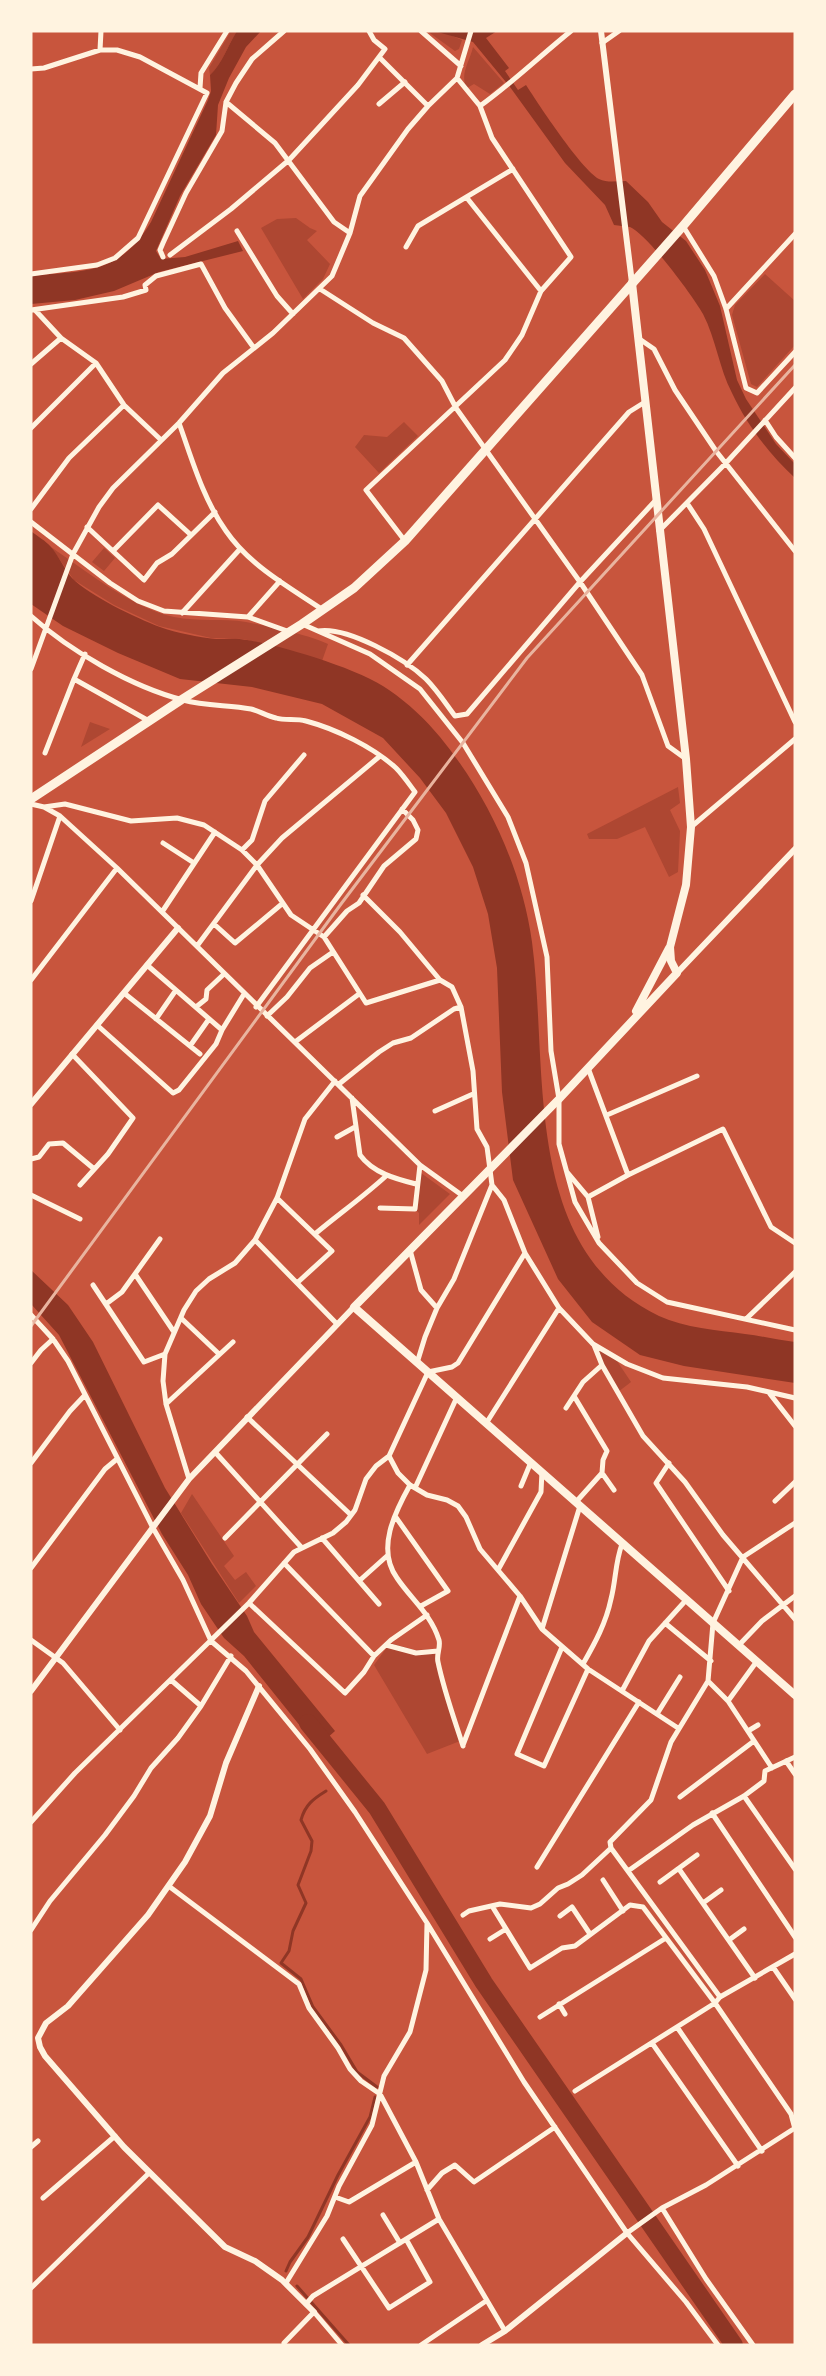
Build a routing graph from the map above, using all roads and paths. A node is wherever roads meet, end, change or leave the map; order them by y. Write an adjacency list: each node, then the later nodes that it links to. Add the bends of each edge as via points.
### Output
1 (101, 31): 11 (street)
2 (227, 31): 17 (street, via 201,73)
3 (284, 31): 19 (street, via 252,59)
4 (369, 31): 12 (street, via 385,50)
5 (421, 31): 13 (street)
6 (471, 31): 13 (street)
7 (571, 31): 22 (street, via 520,72 507,87)
8 (601, 31): 10 (street)
9 (619, 31): 10 (street)
10 (602, 42): 34 (street)
11 (100, 50): 14 (street); 17 (street, via 117,50 140,57)
12 (380, 58): 16 (street); 23 (street)
13 (461, 66): 15 (street)
14 (31, 69)
15 (457, 78): 21 (street); 22 (street)
16 (405, 82): 20 (street); 21 (street)
17 (200, 88): 33 (street, via 207,93 138,238 115,258 97,265)
18 (795, 94): 26 (highway)
19 (226, 102): 23 (street, via 275,143); 32 (street, via 222,131 174,219 160,250)
20 (379, 104)
21 (428, 106): 28 (street, via 360,196)
22 (480, 106): 24 (street, via 492,138)
23 (289, 160): 28 (street, via 334,222); 31 (street)
24 (513, 169): 25 (street); 36 (street, via 571,257)
25 (466, 198): 30 (street, via 418,226); 36 (street)
26 (683, 226): 34 (highway); 37 (street, via 714,276)
27 (237, 231): 39 (street, via 277,296)
28 (350, 234): 35 (street, via 332,276)
29 (795, 234): 37 (street)
30 (406, 248)
31 (170, 255)
32 (163, 257)
33 (31, 274)
34 (632, 284): 41 (main road); 54 (highway)
35 (320, 289): 39 (street); 49 (street, via 404,338 442,381)
36 (540, 291): 49 (street, via 522,335 505,360)
37 (726, 309): 43 (street, via 746,388 757,393)
38 (33, 310): 40 (street); 42 (street, via 123,297 146,290 145,285 156,276 201,264 225,308)
39 (293, 314): 42 (street)
40 (61, 338): 44 (street); 45 (street)
41 (638, 338): 47 (main road); 56 (street, via 654,348 674,390)
42 (254, 348): 51 (street, via 223,372)
43 (795, 352)
44 (96, 363): 48 (street); 52 (street)
45 (31, 364)
46 (795, 388): 50 (street)
47 (644, 402): 57 (main road); 61 (street, via 629,412)
48 (124, 405): 53 (street); 59 (street, via 69,458)
49 (456, 408): 54 (street); 66 (street, via 366,490)
50 (765, 420): 55 (street); 56 (street)
51 (179, 423): 53 (street); 60 (street)
52 (31, 428)
53 (160, 440): 63 (street, via 113,488)
54 (486, 449): 61 (street); 66 (highway)
55 (795, 458)
56 (725, 464): 58 (street); 69 (street)
57 (655, 501): 64 (main road); 72 (street)
58 (687, 503): 64 (street); 87 (street, via 704,529)
59 (31, 509)
60 (215, 512): 65 (street); 67 (street)
61 (535, 520): 72 (street); 82 (street)
62 (31, 522): 70 (street)
63 (87, 528): 68 (street); 70 (street)
64 (658, 532): 92 (main road)
65 (191, 535): 68 (street, via 158,505); 68 (street, via 172,554 157,563 144,580)
66 (405, 541): 73 (highway, via 354,588)
67 (240, 548): 71 (street); 74 (street)
68 (114, 550)
69 (795, 551)
70 (73, 554): 74 (street, via 138,601 164,611); 78 (street)
71 (280, 581): 73 (street); 76 (street)
72 (580, 582): 82 (street, via 467,714 455,716 426,679); 92 (street, via 642,675 668,746)
73 (323, 610): 77 (highway)
74 (182, 613): 76 (street)
75 (31, 616): 78 (street)
76 (248, 617): 80 (street)
77 (302, 624): 79 (street); 80 (highway)
78 (46, 629): 81 (street); 83 (street)
79 (317, 631): 82 (street, via 331,629 350,634); 144 (street, via 370,654 420,689 463,743 508,817 526,863 547,958)
80 (290, 632): 85 (highway)
81 (84, 654): 84 (street); 85 (street, via 138,683)
82 (407, 665)
83 (31, 669)
84 (74, 679): 86 (street); 89 (street)
85 (181, 700): 86 (highway); 91 (street, via 253,710 276,718 305,720)
86 (149, 722): 93 (highway)
87 (795, 722)
88 (795, 738): 98 (street)
89 (45, 753)
90 (304, 755): 102 (street, via 265,802 252,840)
91 (380, 756): 96 (street, via 397,769 415,792); 104 (street, via 282,838)
92 (686, 759): 98 (main road)
93 (31, 798)
94 (31, 804): 95 (street)
95 (44, 807): 97 (street); 99 (street, via 64,804 132,821 176,818 204,825)
96 (402, 809): 106 (street, via 418,830 416,839 384,866); 112 (street)
97 (60, 816): 105 (street); 107 (street)
98 (691, 827): 115 (main road, via 686,885)
99 (215, 832): 102 (street); 103 (street)
100 (162, 843): 103 (street)
101 (795, 849): 118 (street)
102 (242, 850): 104 (street)
103 (194, 863): 109 (street)
104 (257, 865): 108 (street); 110 (street)
105 (117, 868): 109 (street); 120 (street)
106 (363, 895): 113 (street, via 359,903); 121 (street, via 400,932)
107 (31, 901)
108 (283, 903): 110 (street, via 235,943); 112 (street, via 291,915)
109 (162, 912): 111 (street)
110 (214, 924): 114 (street)
111 (178, 928): 114 (street); 117 (street)
112 (314, 930): 113 (street); 127 (street)
113 (324, 936): 116 (street)
114 (197, 946): 119 (street)
115 (670, 947): 118 (main road, via 671,961); 133 (main road)
116 (333, 952): 125 (street); 129 (street, via 310,968)
117 (147, 965): 122 (street); 123 (street)
118 (677, 973): 133 (main road)
119 (224, 974): 124 (street); 126 (street, via 207,990 206,999)
120 (31, 980)
121 (440, 980): 125 (street, via 366,1003); 128 (street, via 452,987)
122 (176, 990): 126 (street); 130 (street)
123 (124, 993): 130 (street); 132 (street)
124 (244, 994): 127 (street); 134 (street)
125 (359, 994): 135 (street)
126 (196, 1007): 131 (street)
127 (256, 1007): 129 (street)
128 (461, 1007): 141 (street, via 412,1038 393,1043); 142 (street)
129 (267, 1016): 135 (street)
130 (156, 1019): 136 (street)
131 (209, 1019): 134 (street); 136 (street)
132 (97, 1025): 134 (street, via 173,1093 179,1090 216,1044); 137 (street)
133 (627, 1025): 139 (main road)
134 (222, 1030)
135 (295, 1042): 141 (street)
136 (190, 1046): 138 (street)
137 (72, 1054): 145 (street); 153 (street, via 133,1118 108,1154)
138 (200, 1054)
139 (588, 1068): 144 (main road); 147 (street)
140 (697, 1076): 147 (street)
141 (337, 1082): 143 (street); 163 (street, via 305,1119)
142 (474, 1094): 146 (street); 152 (street, via 477,1129)
143 (352, 1098): 148 (street); 151 (street)
144 (556, 1102): 152 (main road); 154 (street, via 559,1144)
145 (31, 1104)
146 (435, 1111)
147 (607, 1115): 155 (street)
148 (356, 1127): 149 (street); 156 (street, via 360,1155)
149 (337, 1136)
150 (31, 1159): 153 (street, via 38,1157 49,1144 63,1143)
151 (420, 1165): 157 (street); 161 (street)
152 (494, 1166): 159 (street); 161 (main road)
153 (93, 1168): 158 (street)
154 (565, 1169): 162 (street); 169 (street, via 575,1202)
155 (628, 1175): 162 (street); 170 (street, via 723,1129 772,1227)
156 (386, 1176): 157 (street); 166 (street)
157 (416, 1184): 164 (street, via 415,1209)
158 (80, 1185)
159 (492, 1185): 172 (street, via 504,1200); 179 (street, via 454,1279)
160 (31, 1195): 165 (street)
161 (463, 1196): 171 (main road)
162 (588, 1197): 169 (street)
163 (277, 1198): 166 (street); 168 (street)
164 (380, 1208)
165 (80, 1219)
166 (315, 1234): 175 (street, via 332,1251)
167 (160, 1239): 174 (street)
168 (255, 1240): 175 (street); 182 (street, via 235,1263 196,1291)
169 (599, 1243): 183 (street, via 637,1283 667,1302)
170 (795, 1243)
171 (410, 1250): 178 (main road); 179 (street, via 422,1290)
172 (525, 1253): 180 (street); 195 (street, via 458,1363)
173 (795, 1272): 183 (street)
174 (135, 1274): 177 (street, via 122,1292); 186 (street)
175 (297, 1283): 184 (street)
176 (93, 1285): 177 (street)
177 (106, 1304): 190 (street, via 144,1362)
178 (354, 1308): 184 (street); 193 (main road)
179 (437, 1308): 193 (street)
180 (559, 1308): 189 (street); 204 (street)
181 (31, 1315): 187 (street)
182 (181, 1318): 186 (street); 191 (street)
183 (746, 1319): 185 (street)
184 (337, 1324): 203 (street)
185 (795, 1330)
186 (174, 1332): 190 (street)
187 (54, 1340): 192 (street); 197 (street)
188 (233, 1342): 191 (street)
189 (593, 1344): 194 (street); 196 (street, via 627,1364 663,1378 747,1387)
190 (165, 1354): 201 (street, via 163,1381)
191 (219, 1354): 201 (street)
192 (31, 1363)
193 (417, 1364): 195 (main road)
194 (602, 1365): 198 (street, via 583,1382); 212 (street, via 643,1436)
195 (428, 1372): 199 (main road); 208 (street)
196 (770, 1394): 200 (street); 205 (street)
197 (85, 1395): 209 (street); 211 (street)
198 (574, 1396): 202 (street); 215 (street, via 607,1451)
199 (457, 1397): 204 (main road); 219 (street)
200 (795, 1398)
201 (166, 1404): 216 (street)
202 (566, 1408)
203 (247, 1417): 207 (street); 213 (street)
204 (486, 1422): 210 (main road)
205 (795, 1426)
206 (327, 1434): 213 (street)
207 (215, 1452): 216 (street); 222 (street)
208 (389, 1456): 219 (street, via 398,1473); 224 (street, via 366,1479)
209 (117, 1459): 227 (street); 235 (street, via 105,1469)
210 (531, 1462): 214 (main road); 218 (street)
211 (31, 1463)
212 (668, 1463): 233 (street); 238 (street, via 656,1484)
213 (297, 1465): 222 (street); 224 (street)
214 (542, 1472): 223 (main road); 236 (street, via 541,1492)
215 (602, 1473): 220 (street); 223 (street)
216 (189, 1479): 227 (street)
217 (795, 1482): 221 (street)
218 (522, 1486)
219 (413, 1487): 225 (street); 236 (street, via 458,1506 480,1549)
220 (614, 1490)
221 (775, 1501)
222 (261, 1502): 228 (street); 231 (street)
223 (578, 1504): 230 (main road); 250 (street)
224 (351, 1516): 229 (street, via 340,1528)
225 (395, 1516): 232 (street, via 389,1535); 245 (street, via 448,1591)
226 (795, 1524): 233 (street)
227 (153, 1528): 252 (street, via 183,1580); 259 (street)
228 (225, 1538)
229 (322, 1538): 231 (street); 237 (street)
230 (622, 1544): 241 (main road); 262 (street, via 603,1627)
231 (302, 1548): 234 (street)
232 (388, 1555): 237 (street); 245 (street, via 397,1578)
233 (743, 1557): 238 (street); 244 (street)
234 (284, 1563): 242 (street); 258 (street)
235 (31, 1568)
236 (498, 1570): 239 (street)
237 (359, 1581): 243 (street)
238 (729, 1591): 249 (street)
239 (520, 1596): 250 (street); 256 (street, via 463,1746 441,1679)
240 (795, 1596): 244 (street)
241 (687, 1599): 248 (street); 249 (main road)
242 (249, 1603): 252 (street); 258 (street, via 345,1693)
243 (379, 1604)
244 (782, 1605): 247 (street); 254 (street)
245 (422, 1606): 246 (street)
246 (427, 1615): 253 (street); 256 (street, via 440,1642)
247 (795, 1619)
248 (665, 1623): 260 (street); 269 (street, via 649,1642)
249 (712, 1623): 254 (main road); 260 (street)
250 (542, 1629): 255 (street)
251 (31, 1640): 259 (street)
252 (211, 1641): 257 (street); 265 (street)
253 (386, 1645): 256 (street, via 416,1653); 258 (street)
254 (739, 1645): 261 (main road)
255 (562, 1647): 262 (street); 263 (street, via 517,1754 544,1766)
256 (438, 1651)
257 (231, 1656): 267 (street); 273 (street)
258 (374, 1656)
259 (55, 1658): 268 (street); 277 (street, via 63,1663)
260 (711, 1661): 266 (street)
261 (757, 1661): 270 (main road); 271 (street)
262 (583, 1664): 263 (street)
263 (588, 1669): 269 (street)
264 (680, 1677): 274 (street)
265 (171, 1680): 273 (street); 277 (street)
266 (708, 1681): 271 (street); 276 (street)
267 (259, 1686): 296 (street, via 226,1763 210,1816); 303 (street, via 355,1812)
268 (31, 1691)
269 (622, 1691): 272 (street)
270 (795, 1695)
271 (728, 1701): 278 (street)
272 (639, 1702): 274 (street); 290 (street)
273 (201, 1706): 306 (street)
274 (657, 1714): 276 (street)
275 (758, 1724): 278 (street)
276 (678, 1728): 288 (street, via 656,1792 610,1842)
277 (120, 1730): 287 (street)
278 (748, 1731): 279 (street)
279 (754, 1741): 282 (street); 285 (street)
280 (795, 1757): 281 (street)
281 (786, 1761): 282 (street); 283 (street)
282 (772, 1768): 284 (street, via 765,1771 764,1781)
283 (795, 1774)
284 (744, 1796): 286 (street); 292 (street)
285 (680, 1797)
286 (712, 1813): 293 (street); 308 (street)
287 (31, 1822)
288 (611, 1848): 293 (street); 299 (street, via 582,1875 558,1888 540,1904 531,1908)
289 (698, 1855): 291 (street)
290 (537, 1867)
291 (679, 1869): 295 (street); 298 (street)
292 (795, 1869)
293 (628, 1871): 315 (street)
294 (603, 1880): 300 (street)
295 (660, 1882)
296 (170, 1887): 322 (street, via 68,2006 46,2023); 325 (street, via 299,1984 309,2008 350,2069)
297 (721, 1890): 298 (street)
298 (703, 1903): 311 (street)
299 (492, 1906): 301 (street); 304 (street)
300 (623, 1911): 307 (street); 309 (street, via 630,1905 644,1907)
301 (463, 1915)
302 (560, 1916): 307 (street, via 572,1907)
303 (427, 1923): 325 (street, via 426,1970 410,2032 384,2076); 326 (street)
304 (506, 1929): 307 (street, via 530,1968 562,1948 575,1946); 310 (street)
305 (744, 1929): 311 (street)
306 (31, 1930)
307 (590, 1934)
308 (795, 1937)
309 (666, 1938): 317 (street); 318 (street)
310 (490, 1939)
311 (729, 1940): 314 (street)
312 (795, 1954): 313 (street)
313 (773, 1967): 314 (street); 316 (street)
314 (755, 1978): 315 (street)
315 (720, 1997): 317 (street)
316 (795, 1999)
317 (715, 2003): 321 (street); 327 (street, via 791,2114)
318 (559, 2004): 319 (street); 320 (street)
319 (565, 2014)
320 (540, 2017)
321 (677, 2027): 323 (street); 331 (street)
322 (35, 2037): 328 (street, via 45,2056)
323 (652, 2043): 324 (street); 333 (street)
324 (574, 2091)
325 (380, 2094): 332 (street); 336 (street, via 372,2125)
326 (554, 2127): 335 (street, via 474,2182 455,2166 442,2173); 341 (street)
327 (795, 2128): 331 (street)
328 (115, 2136): 334 (street); 337 (street)
329 (38, 2141): 330 (street)
330 (31, 2147)
331 (762, 2151): 333 (street)
332 (416, 2162): 335 (street); 336 (street, via 349,2202)
333 (738, 2166): 338 (street)
334 (149, 2173): 346 (street, via 225,2247 255,2261); 347 (street)
335 (427, 2190): 340 (street)
336 (335, 2197): 346 (street)
337 (43, 2198)
338 (662, 2208): 341 (street); 357 (street, via 706,2280)
339 (383, 2215): 344 (street)
340 (439, 2219): 343 (street); 348 (street)
341 (627, 2233): 351 (street); 356 (street)
342 (343, 2239): 345 (street)
343 (406, 2239): 344 (street); 345 (street, via 430,2282 389,2308)
344 (400, 2242): 345 (street)
345 (361, 2267): 349 (street, via 313,2296)
346 (286, 2283): 349 (street)
347 (31, 2288)
348 (486, 2301): 351 (street); 354 (street)
349 (306, 2304): 350 (street)
350 (314, 2312): 352 (street); 353 (street)
351 (505, 2331): 355 (street)
352 (284, 2343)
353 (342, 2345)
354 (421, 2345)
355 (482, 2345)
356 (718, 2345)
357 (753, 2345)

